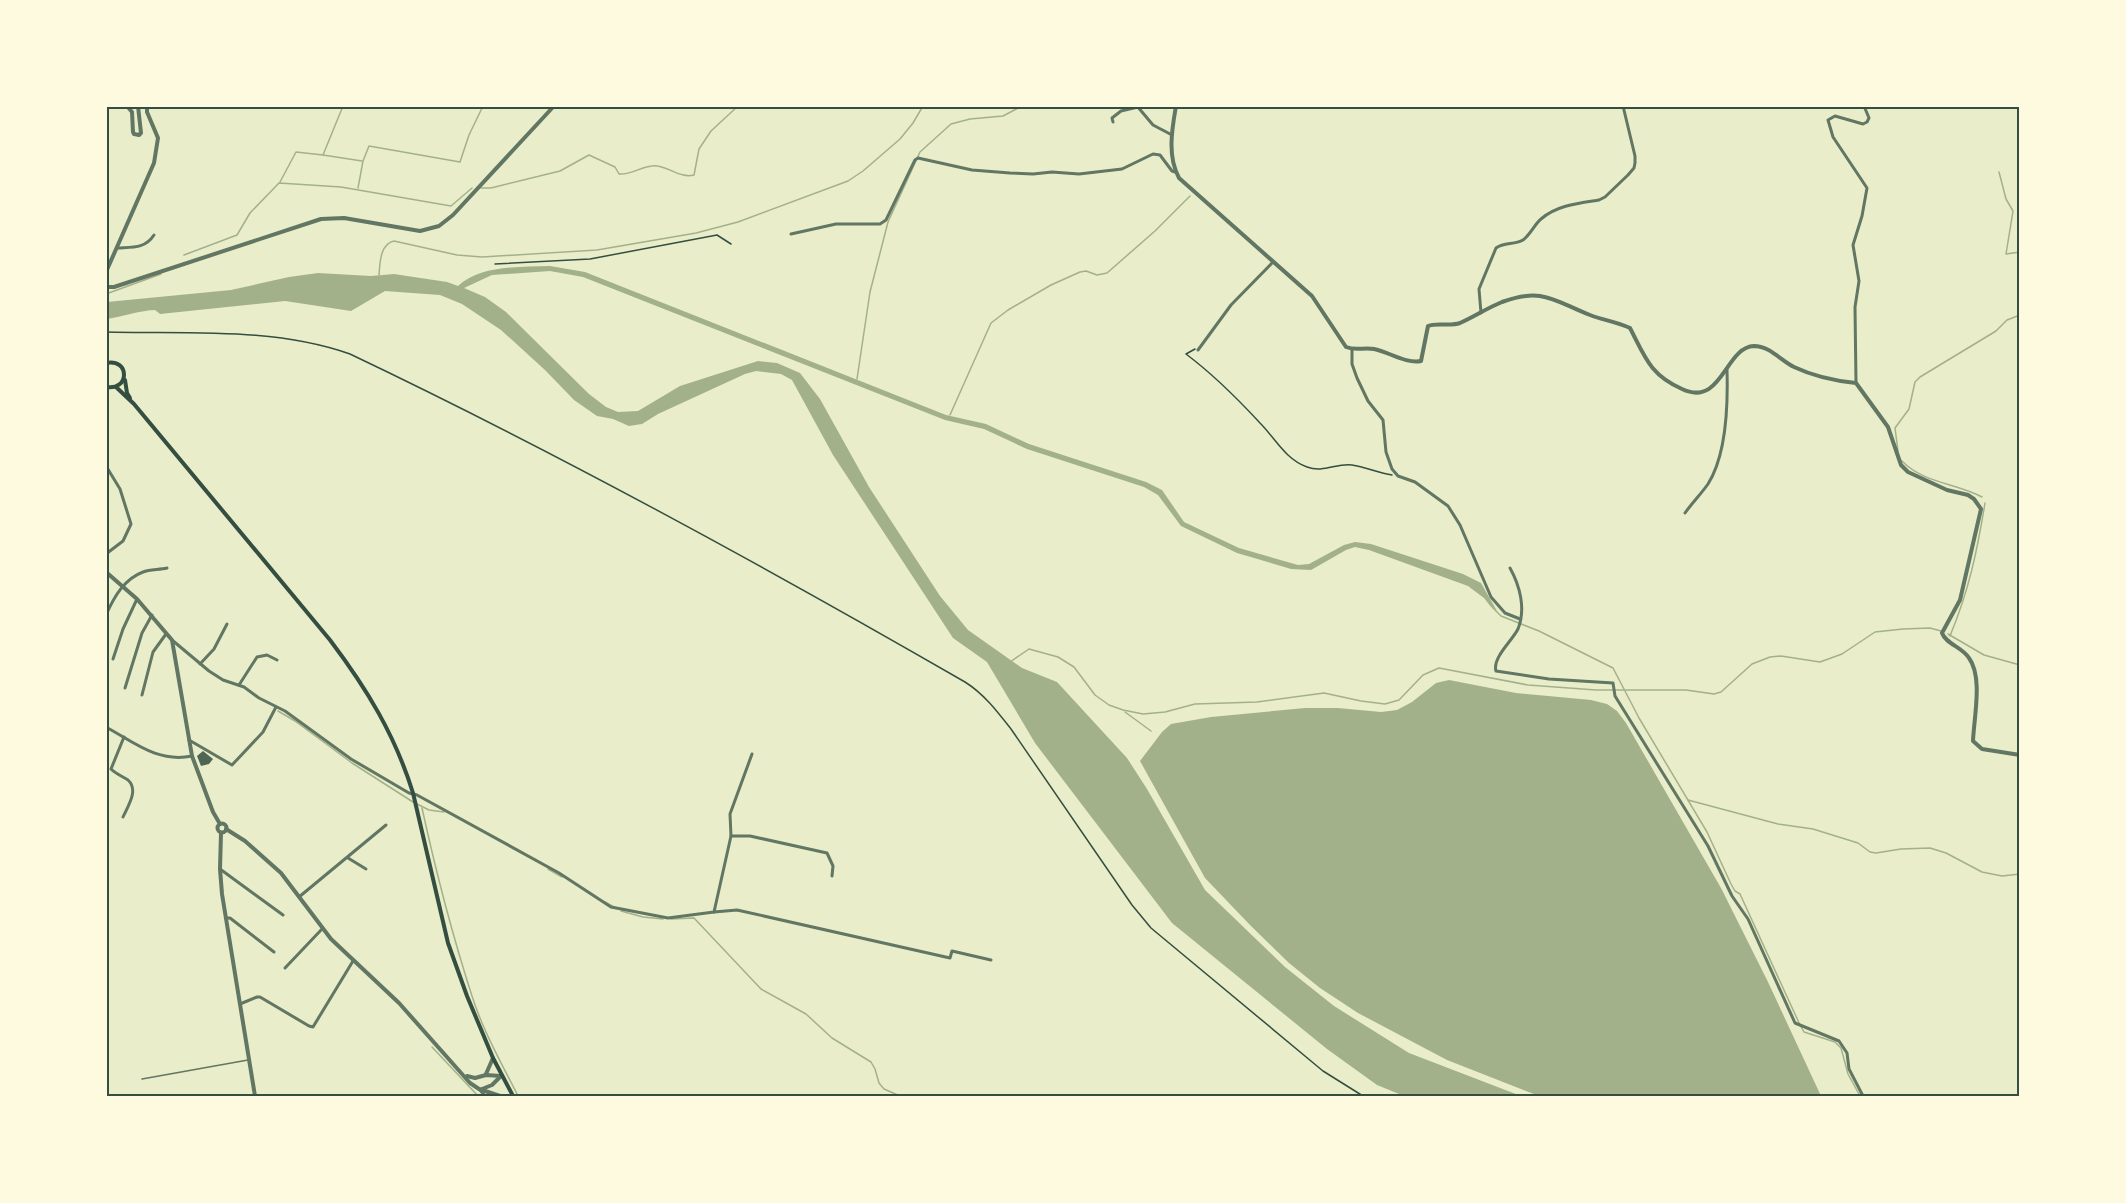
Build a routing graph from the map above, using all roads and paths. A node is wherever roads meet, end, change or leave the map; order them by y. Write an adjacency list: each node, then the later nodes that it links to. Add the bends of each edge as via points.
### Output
1 (127, 106): 2 (street, via 132,112 133,132 139,135 142,127)
2 (138, 106)
3 (147, 106): 17 (street, via 158,138 154,163)
4 (554, 106): 21 (street, via 440,226 412,230 344,218 321,219)
5 (1092, 106): 6 (street)
6 (1101, 106)
7 (1176, 106): 12 (street)
8 (1623, 106): 22 (street, via 1635,156 1634,168 1605,197 1560,208 1540,220 1521,241 1496,248 1479,289)
9 (1864, 106): 29 (street, via 1869,118 1863,124 1835,116 1828,120 1833,137 1867,188 1853,245 1859,281)
10 (1138, 107): 11 (street, via 1116,113); 12 (street, via 1153,125)
11 (1113, 123)
12 (1172, 135): 13 (street)
13 (1175, 172): 14 (street, via 1160,155 1153,154 1122,169 1079,174 972,170 918,158 886,220 880,224 836,224); 18 (street)
14 (791, 234)
15 (154, 235): 17 (street, via 143,246)
16 (731, 244): 19 (path, via 717,235 590,259)
17 (117, 248): 20 (street)
18 (1273, 262): 24 (street, via 1225,312); 25 (street, via 1317,301 1346,347)
19 (495, 264)
20 (106, 272)
21 (106, 287)
22 (1482, 313): 25 (street, via 1451,326 1428,326 1421,361 1376,349); 27 (street, via 1532,294 1630,328 1650,367 1694,394 1711,387)
23 (106, 332): 93 (path, via 231,334 324,345 350,354 518,436 965,682 992,704 1011,729 1151,928 1323,1071)
24 (1198, 350): 34 (path, via 1186,354 1211,372 1297,462 1324,470 1352,465)
25 (1352, 350): 34 (street, via 1357,378 1383,420 1386,452)
26 (107, 363): 28 (main road, via 120,365)
27 (1727, 369): 29 (street, via 1748,347 1756,346 1818,376); 35 (street, via 1727,417 1719,456 1708,483)
28 (124, 377): 30 (main road); 32 (main road)
29 (1856, 383): 59 (street, via 1887,427 1901,465 1947,490 1968,495 1981,509 1960,600 1942,633 1969,658 1975,670 1973,741 1982,749)
30 (116, 387): 31 (main road); 32 (main road)
31 (107, 388)
32 (134, 404): 61 (main road, via 361,680 386,723)
33 (106, 466): 36 (street, via 120,489 131,524 123,541)
34 (1398, 476): 44 (street, via 1415,482 1448,506 1491,597 1505,613)
35 (1685, 513)
36 (106, 554)
37 (167, 568): 40 (street, via 145,571)
38 (1510, 568): 44 (street, via 1518,584)
39 (106, 573): 40 (street)
40 (123, 585): 41 (street); 42 (street)
41 (137, 599): 43 (street); 48 (street)
42 (106, 615)
43 (152, 615): 46 (street); 52 (street, via 142,633)
44 (1520, 620): 94 (street, via 1497,661 1498,672 1613,683 1614,692 1748,919 1795,1023 1839,1041)
45 (227, 624): 50 (street, via 214,649)
46 (166, 633): 47 (street); 53 (street, via 153,652)
47 (172, 640): 50 (street); 57 (street)
48 (113, 659)
49 (277, 660): 51 (street, via 267,655 257,657)
50 (199, 665): 51 (street)
51 (239, 685): 54 (street)
52 (125, 688)
53 (142, 695)
54 (276, 707): 57 (street, via 263,732 232,765); 61 (street, via 351,759)
55 (106, 727): 56 (street)
56 (124, 737): 60 (street, via 159,756); 62 (street, via 111,769 133,787)
57 (189, 739): 60 (street)
58 (752, 754): 67 (street, via 730,814)
59 (2019, 755)
60 (192, 756): 63 (street)
61 (413, 793): 73 (street, via 559,873 611,907 668,918); 82 (main road, via 448,943)
62 (123, 817)
63 (220, 824): 65 (street); 66 (street, via 217,829)
64 (386, 825): 68 (street)
65 (226, 829): 66 (street); 72 (street, via 270,862)
66 (221, 833): 69 (street)
67 (731, 836): 71 (street, via 750,836 827,853 833,866); 73 (street)
68 (348, 858): 70 (street); 72 (street)
69 (220, 869): 74 (street); 75 (street)
70 (366, 869)
71 (832, 876)
72 (299, 897): 76 (street)
73 (714, 912): 78 (street, via 737,910 950,958 952,951)
74 (283, 915)
75 (226, 918): 77 (street); 81 (street)
76 (322, 929): 79 (street); 80 (street)
77 (274, 952)
78 (991, 960)
79 (353, 961): 81 (street, via 313,1028 260,997); 84 (street, via 393,997)
80 (285, 968)
81 (239, 1004): 83 (street)
82 (493, 1058): 85 (street); 86 (main road)
83 (249, 1060): 87 (lane); 89 (street)
84 (463, 1074): 85 (street, via 475,1078); 88 (street)
85 (486, 1075): 86 (street)
86 (501, 1076): 88 (street, via 488,1088); 92 (main road)
87 (142, 1078)
88 (479, 1089): 90 (street); 91 (street)
89 (255, 1096)
90 (485, 1096)
91 (500, 1096)
92 (513, 1096)
93 (1363, 1096)
94 (1863, 1096)

